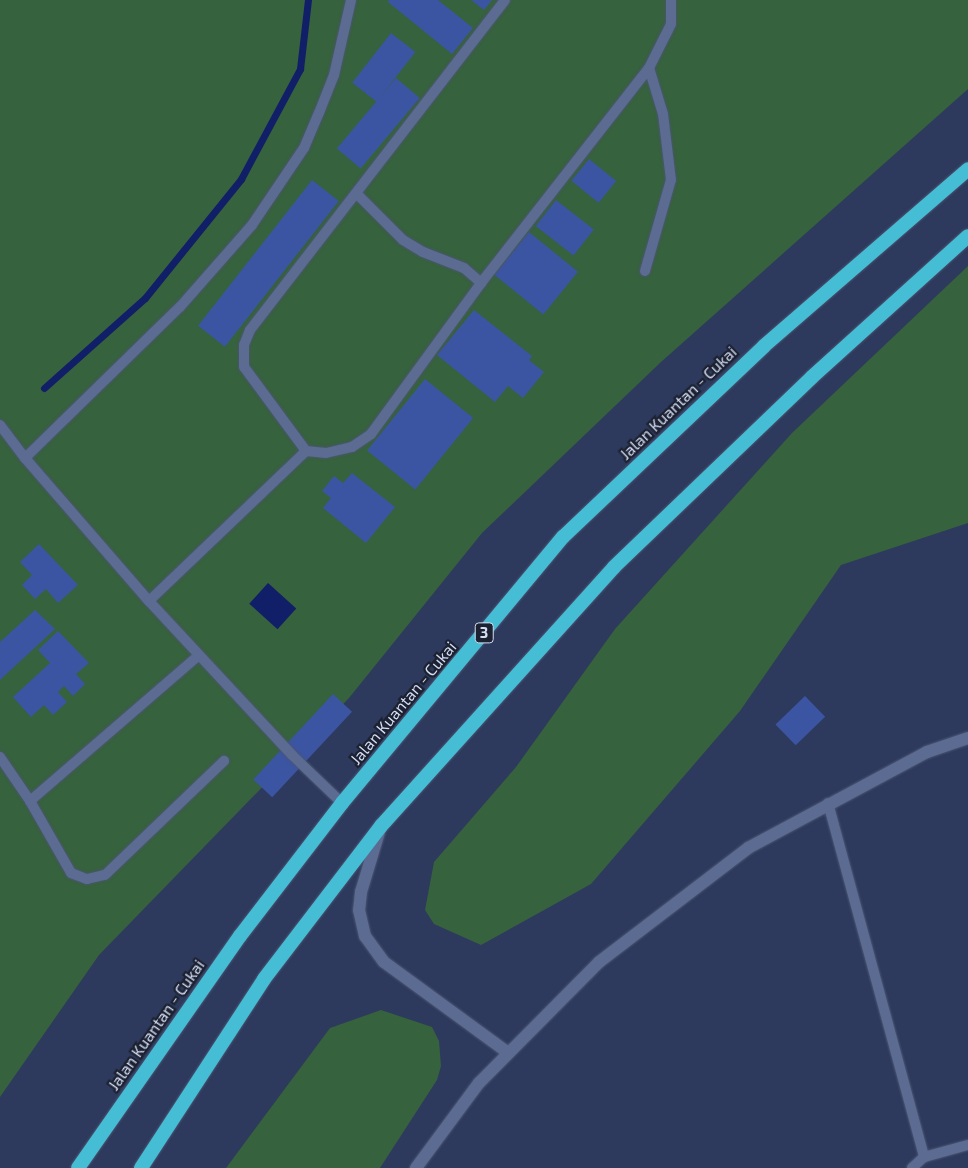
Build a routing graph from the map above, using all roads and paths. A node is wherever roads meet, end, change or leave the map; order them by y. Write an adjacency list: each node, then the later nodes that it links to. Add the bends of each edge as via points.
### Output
1 (351, 0): 12 (lane, via 334,75 316,122 304,148 252,225 180,307)
2 (505, 0): 6 (lane)
3 (671, 0): 4 (lane, via 671,24)
4 (649, 68): 8 (lane, via 662,114 671,180); 9 (lane)
5 (968, 169): 19 (highway, Jalan Kuantan - Cukai / 3, via 764,346 563,537)
6 (357, 194): 9 (lane, via 403,240 423,252 464,268); 11 (lane, via 250,330 244,345 244,366 252,382)
7 (968, 236): 21 (highway, via 812,377 614,567)
8 (645, 271)
9 (481, 283): 11 (lane, via 371,434 352,447 326,453)
10 (0, 425): 12 (lane)
11 (306, 451): 13 (lane)
12 (24, 458): 13 (lane)
13 (149, 601): 14 (lane)
14 (199, 655): 18 (lane); 19 (lane, via 292,755)
15 (968, 738): 20 (street, via 927,752)
16 (0, 757): 18 (lane)
17 (224, 761): 18 (lane, via 106,875 87,879 70,873)
18 (30, 801)
19 (342, 803): 25 (highway, Jalan Kuantan - Cukai / 3, via 240,936)
20 (828, 803): 22 (street, via 748,848 599,962); 24 (lane)
21 (381, 826): 22 (street, via 361,892 359,910 364,936 384,962); 26 (highway, via 264,979)
22 (507, 1052): 27 (street, via 479,1083)
23 (968, 1145): 24 (lane)
24 (924, 1156): 28 (lane)
25 (78, 1168)
26 (141, 1168)
27 (416, 1168)
28 (912, 1168)

